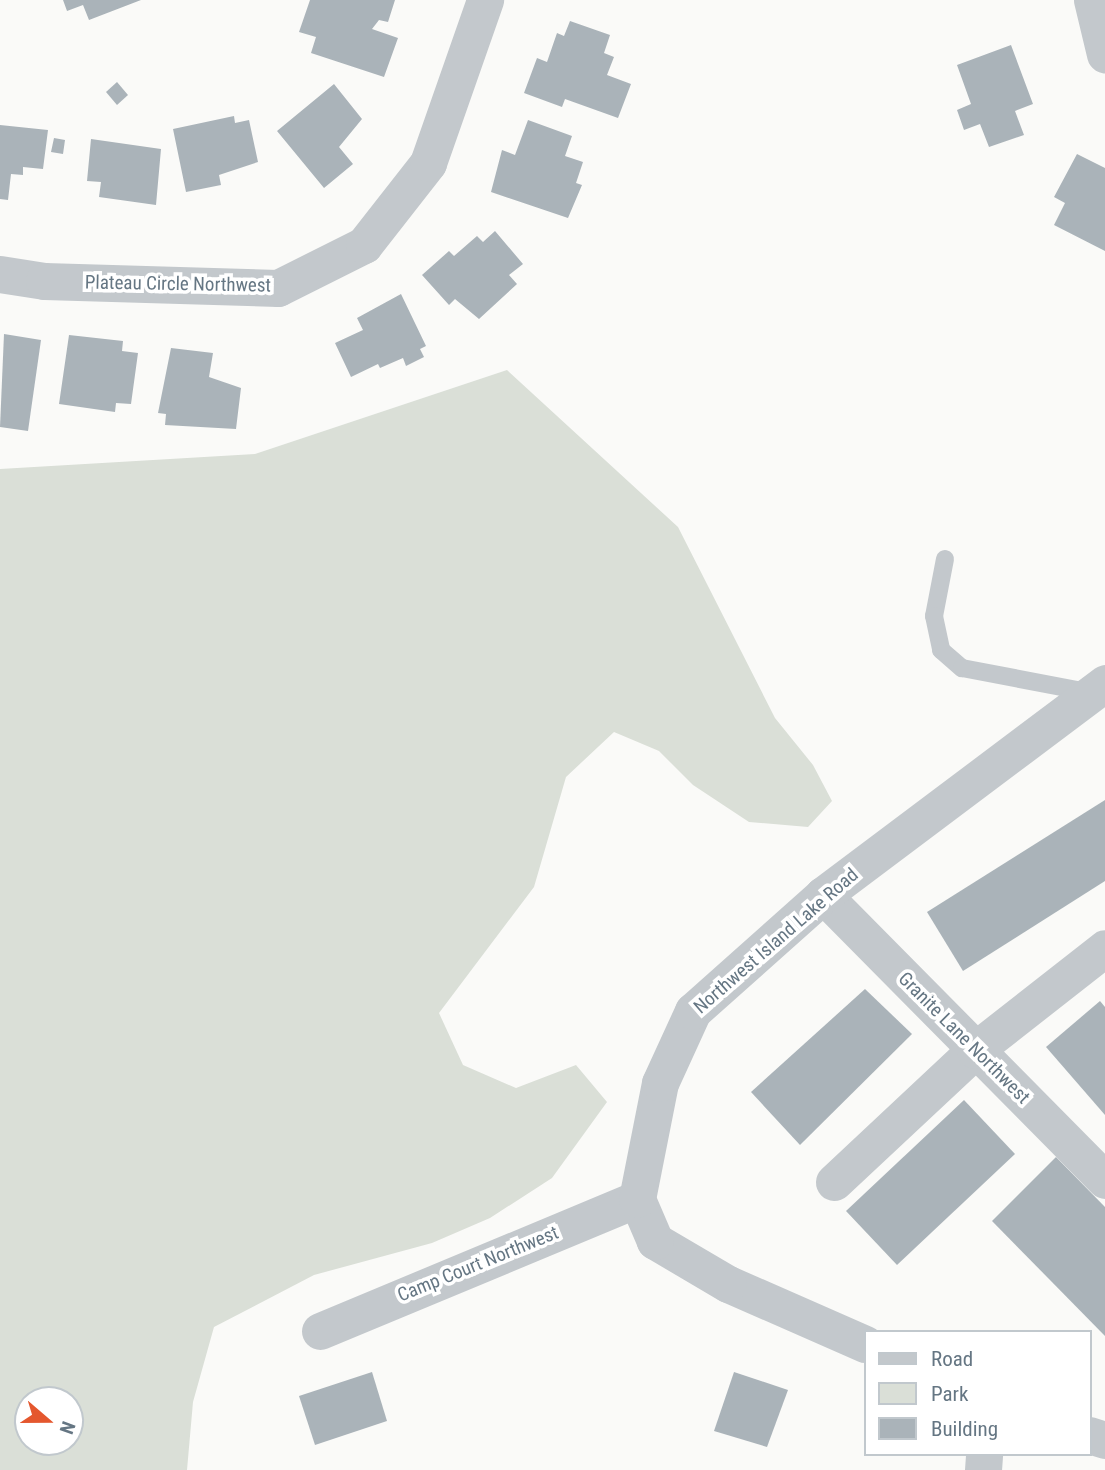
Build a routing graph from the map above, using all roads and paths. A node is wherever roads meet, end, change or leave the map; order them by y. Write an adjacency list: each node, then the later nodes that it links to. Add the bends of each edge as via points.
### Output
1 (485, 0): 4 (street, Plateau Circle Northwest, via 428,163 364,245 278,288 44,281)
2 (1092, 0): 3 (street)
3 (1105, 54)
4 (0, 274)
5 (945, 559): 6 (lane, via 934,616 941,650 962,668)
6 (1098, 688): 7 (street, Northwest Island Lake Road)
7 (823, 895): 9 (street, Granite Lane Northwest); 12 (street, Northwest Island Lake Road, via 693,1011 660,1083)
8 (1105, 948): 9 (street)
9 (975, 1049): 10 (street, Granite Lane Northwest); 11 (street)
10 (1105, 1180)
11 (834, 1182)
12 (637, 1199): 13 (street, Camp Court Northwest); 14 (street, via 655,1241 728,1284)
13 (320, 1331)
14 (864, 1344)

